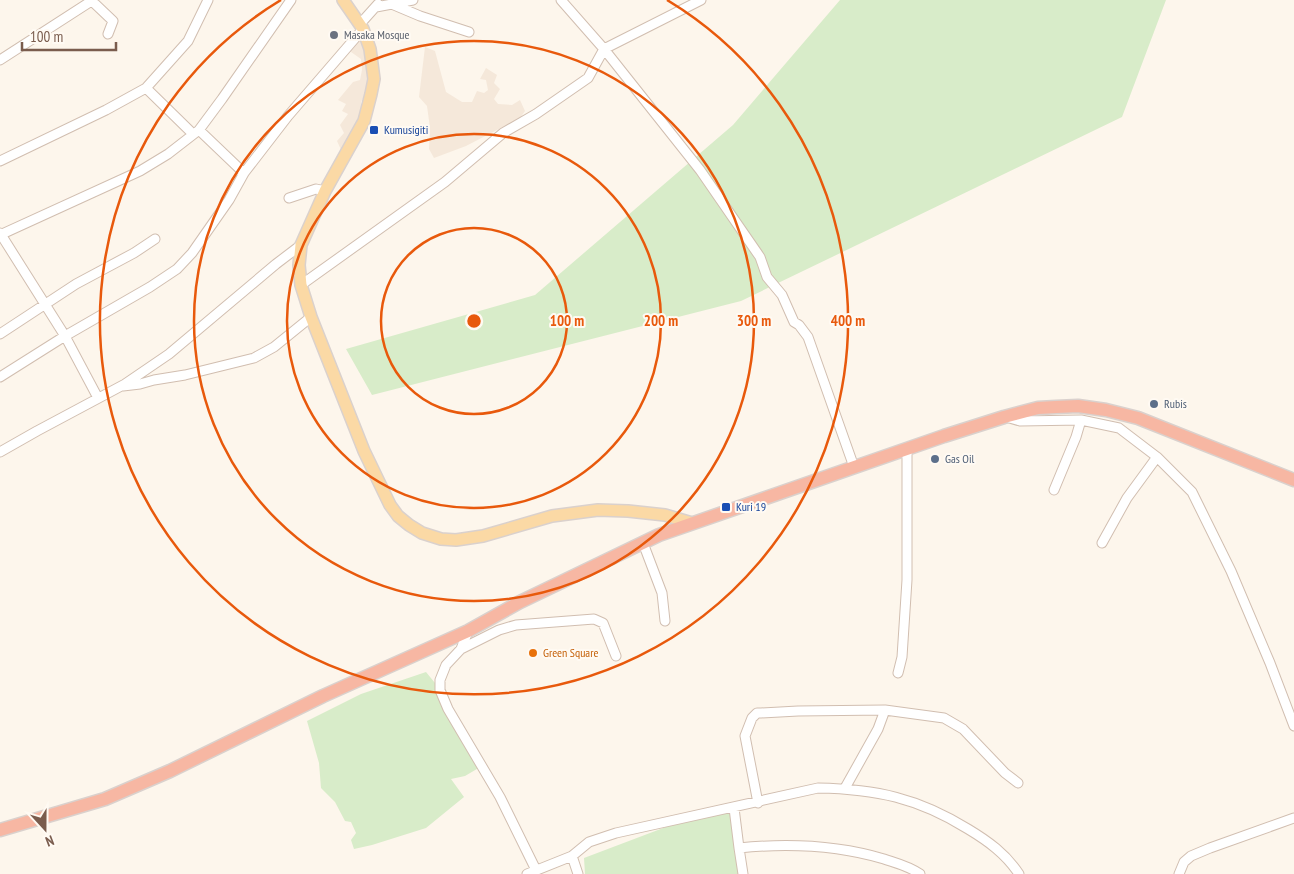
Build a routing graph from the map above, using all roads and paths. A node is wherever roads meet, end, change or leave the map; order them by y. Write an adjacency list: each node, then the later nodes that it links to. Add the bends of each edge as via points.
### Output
1 (92, 0): 12 (street, via 113,21); 14 (street)
2 (208, 0): 15 (street, via 188,40)
3 (291, 0): 16 (street)
4 (343, 0): 10 (main road)
5 (413, 0): 9 (street)
6 (561, 0): 13 (street)
7 (701, 0): 13 (street)
8 (379, 3): 9 (street); 10 (street)
9 (394, 5): 11 (street)
10 (361, 26): 18 (street); 19 (main road, via 372,62 374,79 371,94 364,121)
11 (469, 32)
12 (108, 34)
13 (604, 50): 24 (street, via 588,78 503,133 445,182); 37 (street, via 700,170 760,257 767,276 782,295 794,322 808,337)
14 (0, 60)
15 (146, 88): 16 (street); 17 (street)
16 (196, 132): 18 (street); 21 (street, via 146,168)
17 (0, 161)
18 (244, 173): 28 (street, via 229,200 177,269)
19 (325, 191): 20 (street, via 316,189); 23 (main road)
20 (289, 198)
21 (0, 234): 25 (street)
22 (155, 239): 25 (street)
23 (301, 245): 24 (main road); 30 (street, via 169,354)
24 (301, 285): 26 (main road)
25 (45, 305): 27 (street); 28 (street)
26 (311, 317): 30 (street, via 274,347 254,358 186,375); 40 (main road, via 381,488 398,516 422,533 441,539 470,539 542,518 598,510 665,515)
27 (0, 334)
28 (65, 336): 29 (street); 31 (street)
29 (0, 377)
30 (121, 386): 31 (street)
31 (98, 398): 35 (street)
32 (1004, 417): 33 (street, via 1020,421); 34 (highway); 38 (highway, via 1056,406 1106,410 1138,418)
33 (1081, 420): 36 (street, via 1120,428); 39 (street)
34 (907, 448): 37 (highway); 47 (street, via 907,580)
35 (0, 452)
36 (1157, 457): 42 (street, via 1127,498); 49 (street, via 1195,496 1231,571)
37 (854, 467): 40 (highway)
38 (1294, 480)
39 (1054, 490)
40 (692, 523): 41 (highway)
41 (643, 543): 43 (street, via 662,593); 44 (highway)
42 (1102, 544)
43 (665, 621)
44 (468, 630): 45 (street); 55 (highway, via 134,787)
45 (461, 649): 46 (street, via 516,624 594,619 602,623); 58 (street, via 446,665 440,680 443,700 500,797)
46 (616, 656)
47 (898, 673)
48 (885, 710): 50 (street, via 953,722); 51 (street); 52 (street, via 798,711 754,716 745,736)
49 (1294, 726)
50 (1018, 783)
51 (845, 788): 52 (street, via 810,790); 63 (street, via 900,797 944,814 1002,852)
52 (758, 802): 53 (street)
53 (734, 808): 56 (street); 57 (street, via 616,833 589,842)
54 (1294, 818): 64 (street, via 1191,856)
55 (0, 830)
56 (739, 848): 61 (street); 62 (street, via 825,847 861,852)
57 (572, 856): 58 (street); 60 (street)
58 (536, 870): 59 (street)
59 (527, 874)
60 (578, 874)
61 (743, 874)
62 (920, 874)
63 (1019, 874)
64 (1179, 874)

